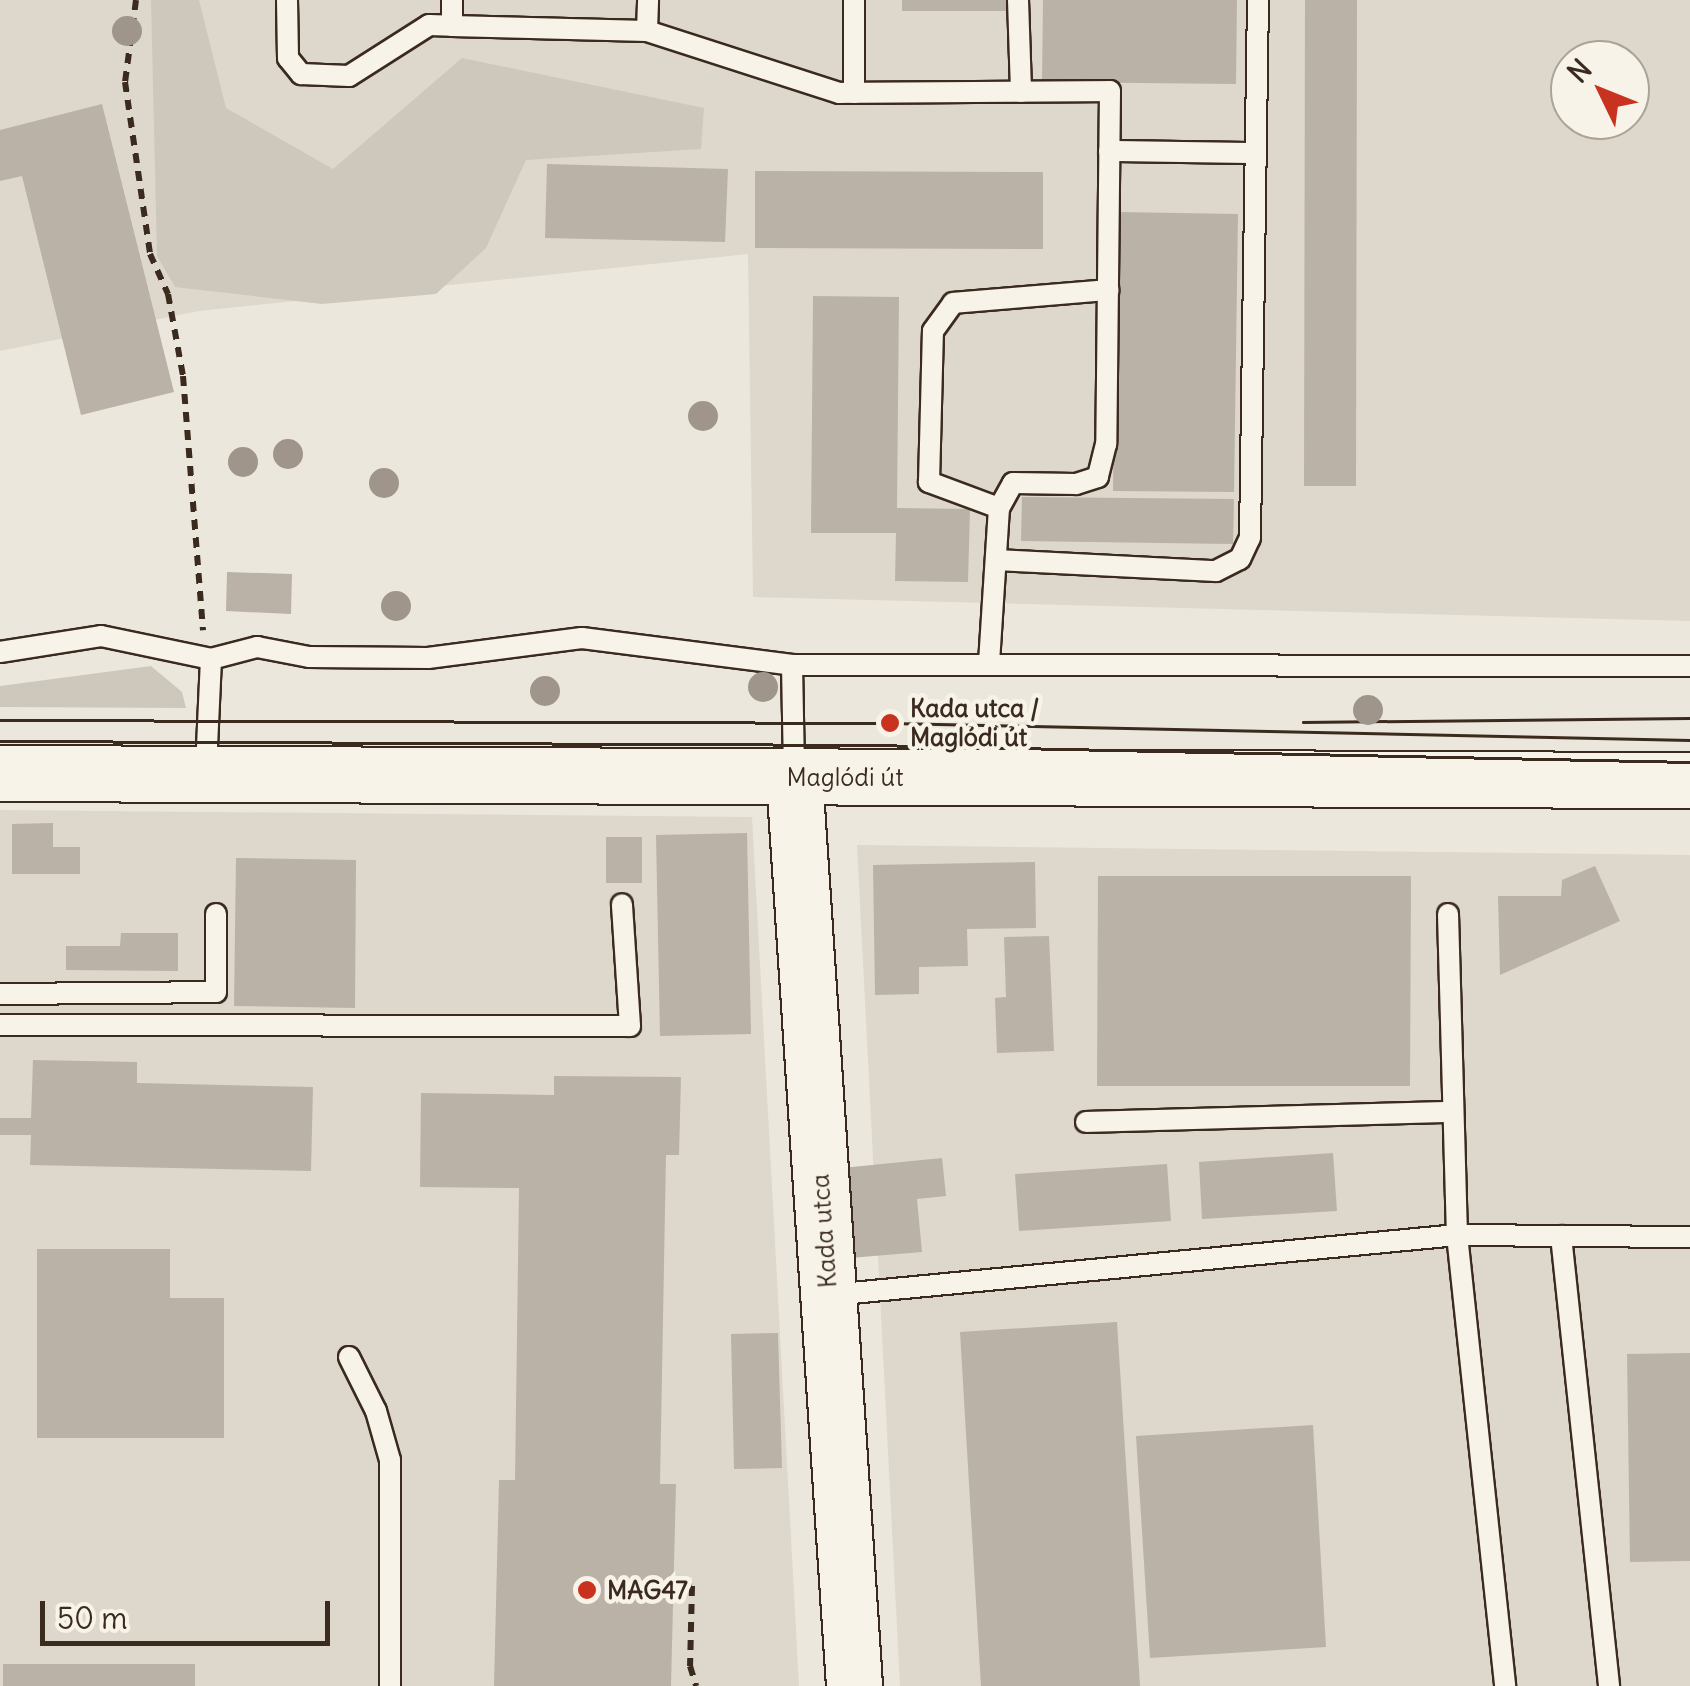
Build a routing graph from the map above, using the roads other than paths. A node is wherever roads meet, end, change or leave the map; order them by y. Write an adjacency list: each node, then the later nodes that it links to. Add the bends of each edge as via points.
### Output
1 (287, 0): 7 (lane, via 288,58 301,74 349,76 429,26)
2 (452, 0): 7 (lane)
3 (648, 0): 8 (lane)
4 (854, 0): 10 (lane)
5 (1018, 0): 9 (lane)
6 (1258, 0): 12 (lane)
7 (452, 26): 8 (lane)
8 (647, 30): 10 (lane)
9 (1020, 92): 10 (lane); 11 (lane, via 1110,92)
10 (854, 93)
11 (1109, 151): 12 (lane); 13 (lane)
12 (1254, 153): 15 (lane, via 1250,538 1240,559 1216,570)
13 (1108, 290): 14 (lane, via 1106,444 1098,477 1076,484 1013,483); 14 (lane, via 953,303 933,332 929,482)
14 (999, 508): 15 (lane)
15 (996, 560): 18 (lane)
16 (0, 652): 17 (lane, via 101,636)
17 (211, 660): 19 (lane, via 258,647 308,657 428,658 582,638); 23 (lane)
18 (989, 662): 19 (lane); 20 (lane)
19 (792, 665): 22 (lane)
20 (1690, 666)
21 (0, 773): 23 (street, Maglódi út)
22 (794, 777): 23 (street, Maglódi út); 24 (street, Maglódi út); 35 (street, Kada utca)
23 (206, 778)
24 (1690, 780)
25 (622, 904): 29 (lane, via 630,1026)
26 (216, 914): 28 (lane, via 216,992)
27 (1448, 914): 30 (lane)
28 (0, 994)
29 (0, 1025)
30 (1452, 1112): 31 (lane); 32 (lane)
31 (1086, 1122)
32 (1457, 1235): 33 (lane); 35 (lane); 39 (lane)
33 (1562, 1236): 34 (lane); 40 (lane)
34 (1690, 1237)
35 (828, 1295): 38 (street, Kada utca)
36 (348, 1357): 37 (lane, via 376,1412 390,1460)
37 (390, 1686)
38 (854, 1686)
39 (1505, 1686)
40 (1608, 1686)

